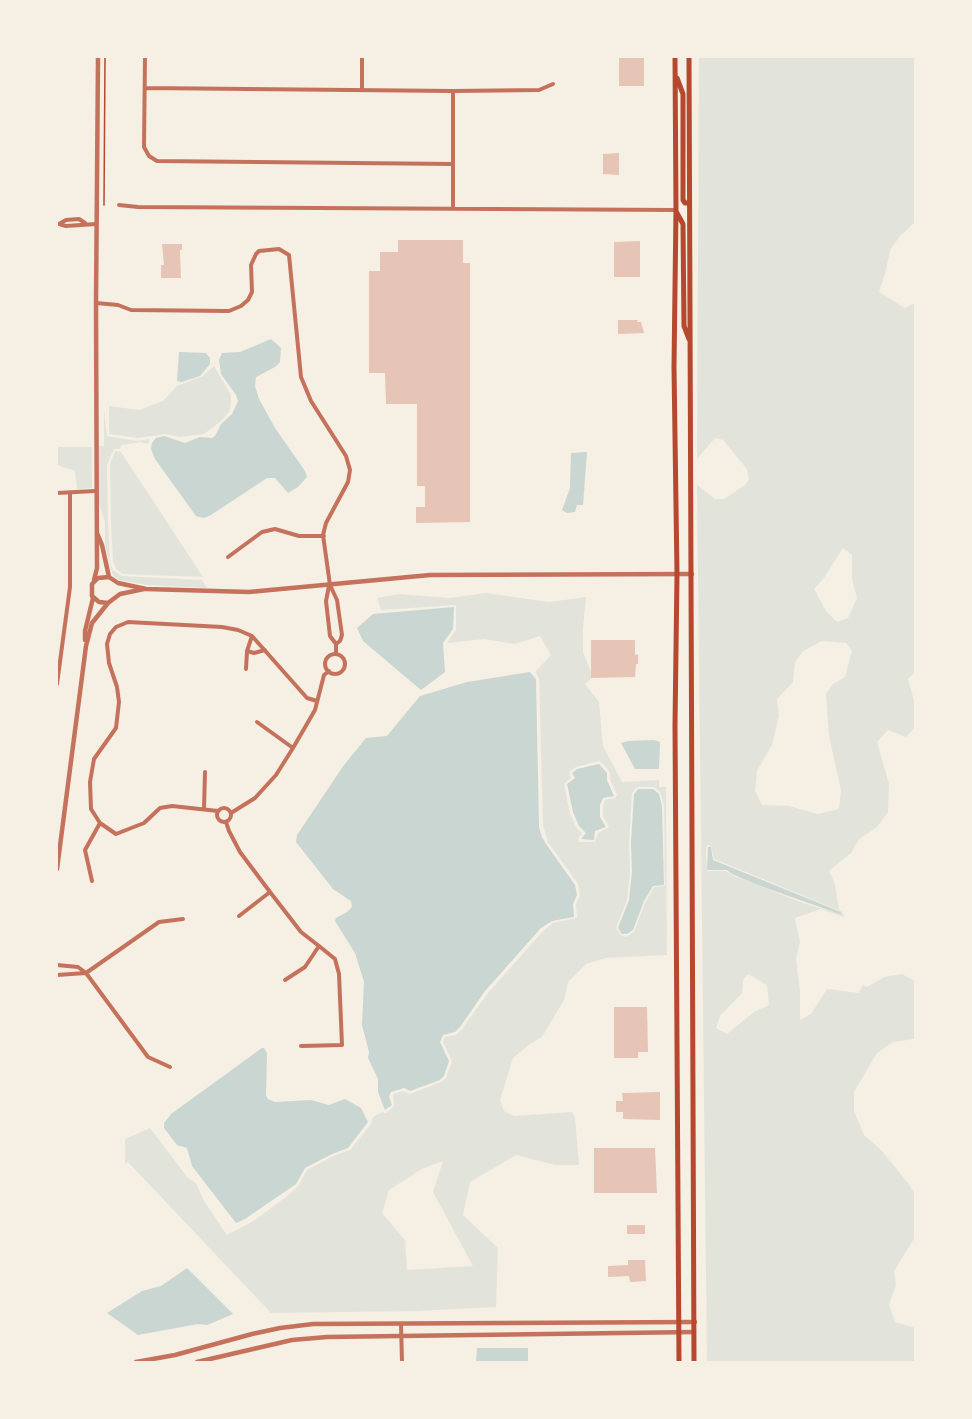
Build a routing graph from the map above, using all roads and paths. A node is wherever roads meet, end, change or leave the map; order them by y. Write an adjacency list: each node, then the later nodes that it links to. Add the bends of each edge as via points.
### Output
1 (98, 57): 19 (street)
2 (105, 57): 14 (path)
3 (145, 57): 9 (street)
4 (362, 57): 10 (street)
5 (675, 57): 7 (main road)
6 (689, 57): 13 (main road)
7 (675, 74): 13 (main road, via 683,94 683,200); 17 (main road)
8 (552, 84): 11 (street, via 539,90)
9 (145, 88): 10 (street); 12 (street, via 144,147 157,161)
10 (362, 90): 11 (street)
11 (453, 92): 12 (street)
12 (452, 164): 16 (street)
13 (688, 203): 21 (main road)
14 (104, 205)
15 (119, 205): 16 (street)
16 (453, 209): 17 (street)
17 (676, 210): 21 (main road, via 683,224 684,326); 28 (main road)
18 (58, 224): 19 (street, via 79,219 85,224)
19 (96, 224): 20 (street)
20 (96, 303): 22 (street); 26 (street, via 118,304 131,310 229,311 241,306 252,292 251,265 255,254 279,249 289,255 301,377 350,470)
21 (691, 347): 29 (main road)
22 (95, 491): 24 (street); 25 (street)
23 (57, 493): 24 (street)
24 (70, 493): 44 (street, via 70,587)
25 (97, 533): 30 (street); 31 (street)
26 (324, 536): 27 (street, via 299,536 275,529 262,532); 32 (street)
27 (228, 556)
28 (677, 574): 29 (street); 32 (street, via 430,575); 66 (main road)
29 (692, 574): 67 (main road)
30 (109, 578): 31 (street); 33 (street)
31 (94, 580): 34 (street)
32 (330, 585): 33 (street, via 249,592); 37 (street, via 326,601 330,636); 37 (street, via 337,600 342,635)
33 (146, 589): 35 (street, via 120,594)
34 (93, 598): 35 (street); 38 (street, via 85,631)
35 (108, 603): 38 (street, via 92,623)
36 (252, 636): 39 (street); 40 (street); 53 (street, via 222,627 128,622 110,634 107,644 117,687 118,716 116,728 94,759 90,782 91,809)
37 (336, 644): 41 (street)
38 (86, 646): 54 (street)
39 (265, 650): 40 (street); 45 (street, via 307,698)
40 (247, 651): 42 (street)
41 (336, 653): 43 (street, via 328,656 325,664); 43 (street, via 345,665 341,671)
42 (246, 669)
43 (329, 671): 45 (street, via 324,675)
44 (57, 684)
45 (317, 701): 47 (street)
46 (257, 722): 47 (street)
47 (293, 748): 51 (street, via 255,798)
48 (205, 772): 49 (street)
49 (204, 809): 50 (street); 53 (street, via 160,808 144,823 116,834)
50 (218, 812): 51 (street, via 224,808); 52 (street, via 219,820)
51 (231, 813): 52 (street)
52 (226, 822): 56 (street, via 240,852)
53 (100, 823): 55 (street, via 85,850)
54 (57, 868)
55 (92, 881)
56 (270, 892): 57 (street); 59 (street, via 301,932)
57 (239, 916)
58 (183, 919): 61 (street, via 159,922)
59 (319, 946): 63 (street, via 305,967); 64 (street, via 335,959 339,974 342,1045)
60 (57, 965): 61 (street, via 78,967)
61 (86, 974): 62 (street); 65 (street, via 148,1057)
62 (57, 975)
63 (285, 980)
64 (301, 1047)
65 (170, 1067)
66 (679, 1322): 67 (street); 68 (street); 70 (main road)
67 (694, 1322): 69 (main road)
68 (402, 1324): 71 (street); 72 (street, via 313,1324)
69 (694, 1332): 70 (street); 77 (main road)
70 (679, 1333): 71 (street); 76 (main road)
71 (402, 1335): 74 (street, via 292,1340); 75 (street)
72 (194, 1349): 73 (street); 74 (street)
73 (136, 1362)
74 (197, 1362)
75 (402, 1362)
76 (679, 1362)
77 (694, 1362)

